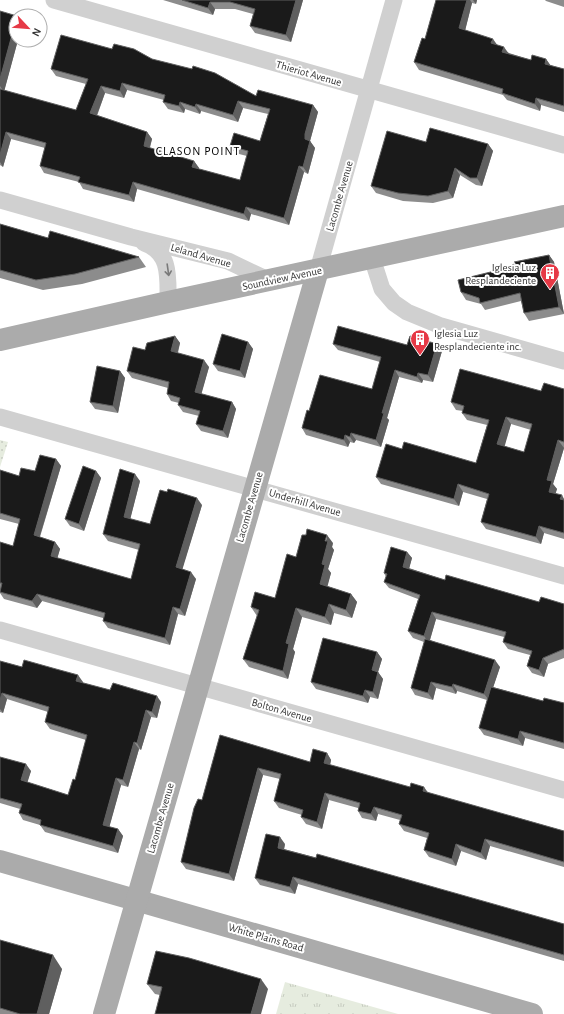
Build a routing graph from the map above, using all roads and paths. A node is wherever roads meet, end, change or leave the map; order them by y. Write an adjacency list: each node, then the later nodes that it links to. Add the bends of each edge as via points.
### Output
1 (54, 0): 3 (street, Thieriot Avenue)
2 (394, 0): 3 (street, Lacombe Avenue)
3 (369, 90): 4 (street, Thieriot Avenue); 9 (street, Lacombe Avenue)
4 (564, 145)
5 (0, 200): 7 (street, Leland Avenue)
6 (564, 216): 8 (main road, Soundview Avenue)
7 (131, 237): 10 (street, Leland Avenue, via 228,261); 11 (street, Leland Avenue, one-way to 11, via 151,245 166,261)
8 (372, 258): 9 (main road, Soundview Avenue); 13 (street, via 382,289 394,303 407,312 441,326)
9 (318, 270): 10 (main road, Soundview Avenue); 15 (main road, Lacombe Avenue)
10 (268, 280): 11 (main road, Soundview Avenue)
11 (168, 302): 12 (main road, Soundview Avenue)
12 (0, 340)
13 (564, 361)
14 (0, 417): 15 (street, Underhill Avenue)
15 (255, 488): 16 (street, Underhill Avenue); 18 (main road, Lacombe Avenue)
16 (564, 576)
17 (0, 630): 18 (street, Bolton Avenue)
18 (199, 686): 19 (street, Bolton Avenue); 21 (main road, Lacombe Avenue)
19 (564, 790)
20 (0, 861): 21 (main road, White Plains Road)
21 (137, 900): 22 (main road, Lacombe Avenue); 23 (main road, White Plains Road)
22 (104, 1014)
23 (532, 1014)

